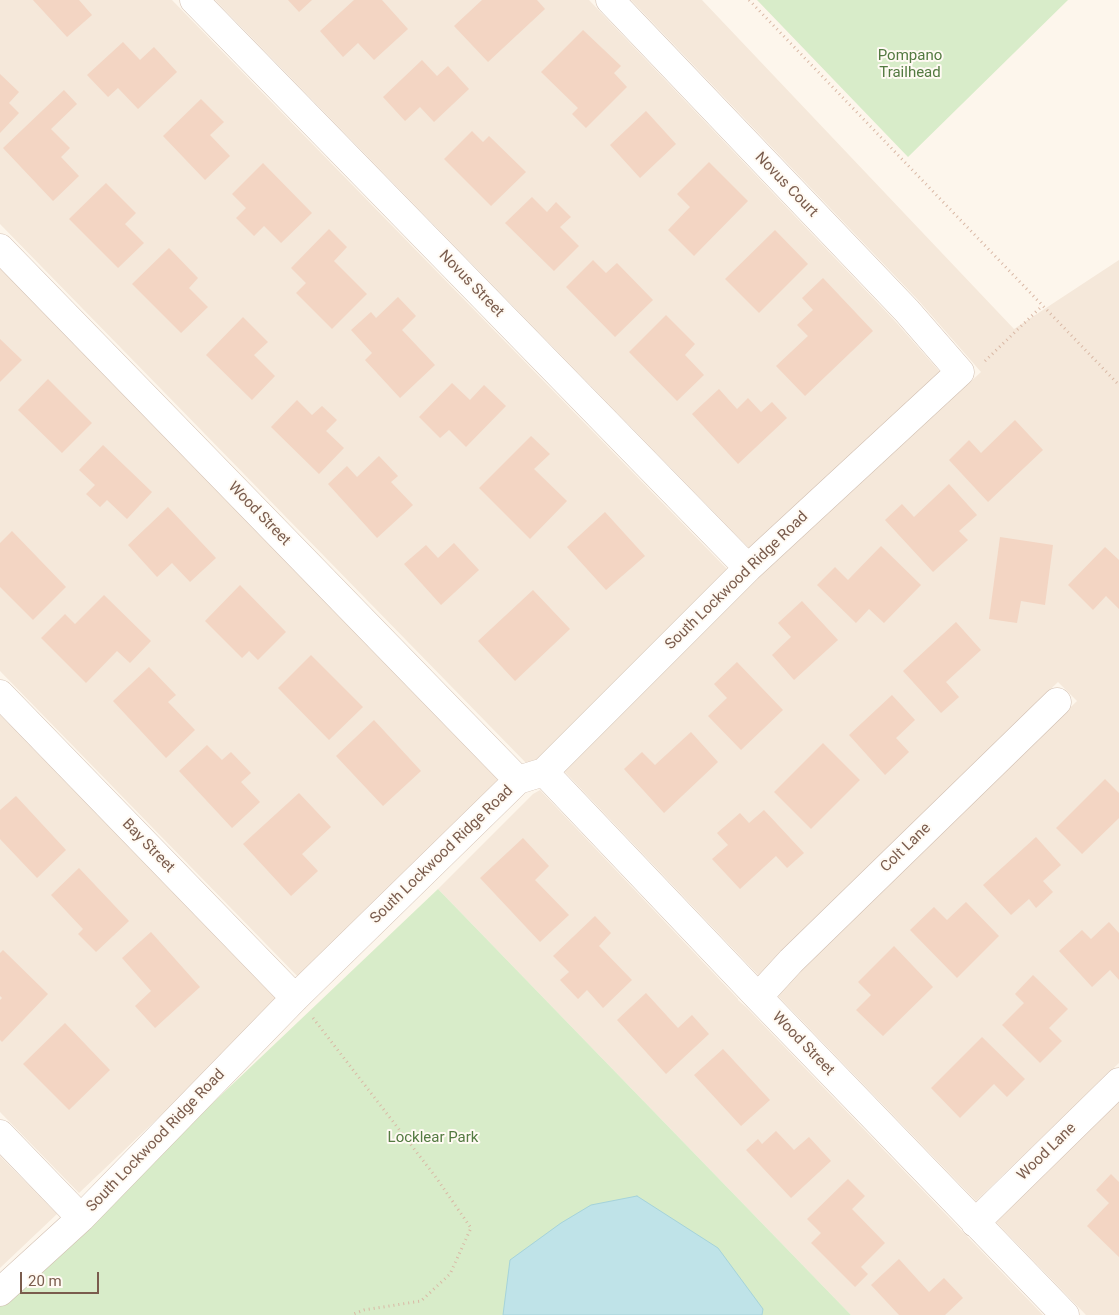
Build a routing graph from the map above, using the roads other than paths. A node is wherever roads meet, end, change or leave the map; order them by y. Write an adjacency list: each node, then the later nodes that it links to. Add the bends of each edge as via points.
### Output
1 (194, 0): 5 (street, Novus Street)
2 (610, 0): 4 (street, Novus Court, via 907,311)
3 (0, 248): 9 (street, Wood Street)
4 (960, 372): 5 (street, South Lockwood Ridge Road)
5 (748, 568): 8 (street, South Lockwood Ridge Road)
6 (0, 694): 11 (street, Bay Street)
7 (1057, 702): 10 (street, Colt Lane, via 791,961)
8 (544, 772): 9 (street, South Lockwood Ridge Road); 10 (street, Wood Street)
9 (518, 780): 11 (street, South Lockwood Ridge Road)
10 (758, 998): 15 (street, Wood Street)
11 (303, 1006): 14 (street, South Lockwood Ridge Road)
12 (1119, 1082): 15 (street, Wood Lane)
13 (0, 1134): 14 (street)
14 (82, 1218): 16 (street, South Lockwood Ridge Road)
15 (975, 1223): 17 (street, Wood Street)
16 (0, 1292)
17 (1065, 1315)

